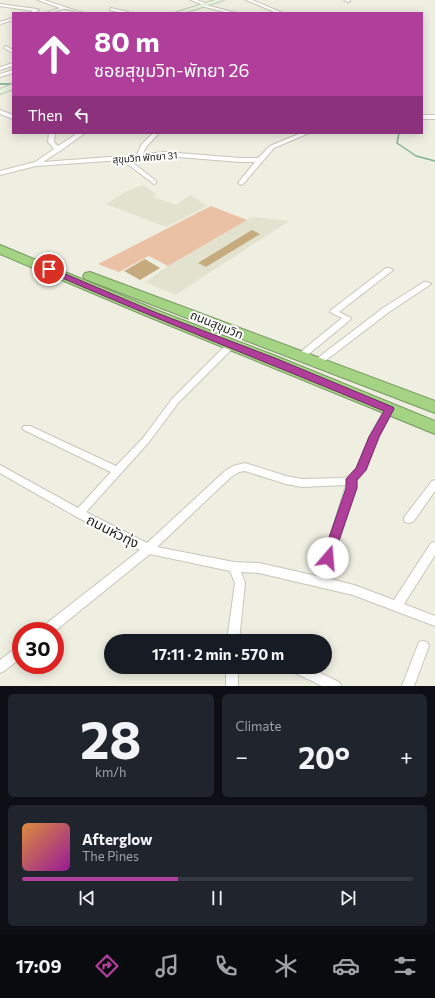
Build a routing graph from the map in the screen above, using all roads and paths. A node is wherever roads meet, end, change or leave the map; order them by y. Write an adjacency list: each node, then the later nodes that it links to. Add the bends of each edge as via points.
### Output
1 (40, 0): 7 (street)
2 (193, 0): 6 (street)
3 (216, 0): 6 (main road)
4 (248, 0): 15 (street)
5 (0, 5): 9 (street, via 37,10)
6 (203, 5): 13 (main road); 14 (street)
7 (62, 8): 10 (street); 11 (street)
8 (111, 9): 12 (street)
9 (33, 12)
10 (51, 12)
11 (77, 12)
12 (123, 12)
13 (182, 12)
14 (230, 12)
15 (278, 12)
16 (12, 19): 17 (street)
17 (0, 23)
18 (6, 47): 19 (street)
19 (12, 51)
20 (0, 64): 21 (street)
21 (12, 64)
22 (12, 64): 23 (street)
23 (0, 70)
24 (12, 70): 25 (street)
25 (0, 76)
26 (12, 86): 27 (main road)
27 (0, 92)
28 (0, 112): 29 (street)
29 (12, 117)
30 (423, 117): 31 (street)
31 (435, 117)
32 (52, 134): 36 (street, via 51,142)
33 (81, 134): 36 (street)
34 (155, 134): 37 (street, via 143,146)
35 (303, 134): 39 (street, via 280,142)
36 (58, 150): 40 (street)
37 (139, 156): 38 (street, สุขุมวิท พัทยา 31); 39 (street, สุขุมวิท พัทยา 31, via 166,154)
38 (123, 158): 40 (street, สุขุมวิท พัทยา 31); 42 (street)
39 (260, 160): 43 (street)
40 (36, 164): 41 (street, สุขุมวิท พัทยา 31)
41 (0, 173)
42 (154, 182)
43 (241, 183)
44 (0, 240): 48 (highway, ถนนสุขุมวิท, via 79,273)
45 (0, 249): 49 (highway, ถนนสุขุมวิท)
46 (389, 270): 51 (street, via 334,312 347,318)
47 (427, 284): 52 (street, via 392,306)
48 (180, 309): 49 (highway, via 166,313); 51 (highway, ถนนสุขุมวิท)
49 (166, 320): 50 (highway, ถนนสุขุมวิท)
50 (230, 345): 54 (highway, ถนนสุขุมวิท); 58 (street, via 175,401 146,440)
51 (301, 356): 52 (highway, ถนนสุขุมวิท)
52 (318, 362): 53 (highway, ถนนสุขุมวิท)
53 (435, 407)
54 (389, 409): 56 (highway, ถนนสุขุมวิท); 59 (street, via 361,470)
55 (27, 428): 58 (street)
56 (435, 428)
57 (0, 470): 61 (street, ถนนหัวทุ่ง)
58 (117, 471): 61 (street)
59 (352, 479): 64 (street, via 345,482 302,483 245,467 236,468); 66 (street)
60 (435, 484): 62 (street)
61 (79, 514): 64 (street, ถนนหัวทุ่ง)
62 (409, 519)
63 (435, 546): 67 (street)
64 (148, 549): 65 (street, ถนนหัวทุ่ง); 69 (street)
65 (234, 567): 67 (street, ถนนหัวทุ่ง, via 259,568 330,584); 70 (street, via 240,583)
66 (324, 572)
67 (396, 606): 68 (street, ถนนหัวทุ่ง)
68 (435, 620)
69 (57, 622)
70 (234, 634)
71 (423, 646): 78 (street)
72 (12, 658): 73 (street)
73 (0, 667)
74 (232, 674): 76 (street)
75 (310, 674): 77 (street)
76 (232, 686)
77 (335, 686)
78 (408, 686)

